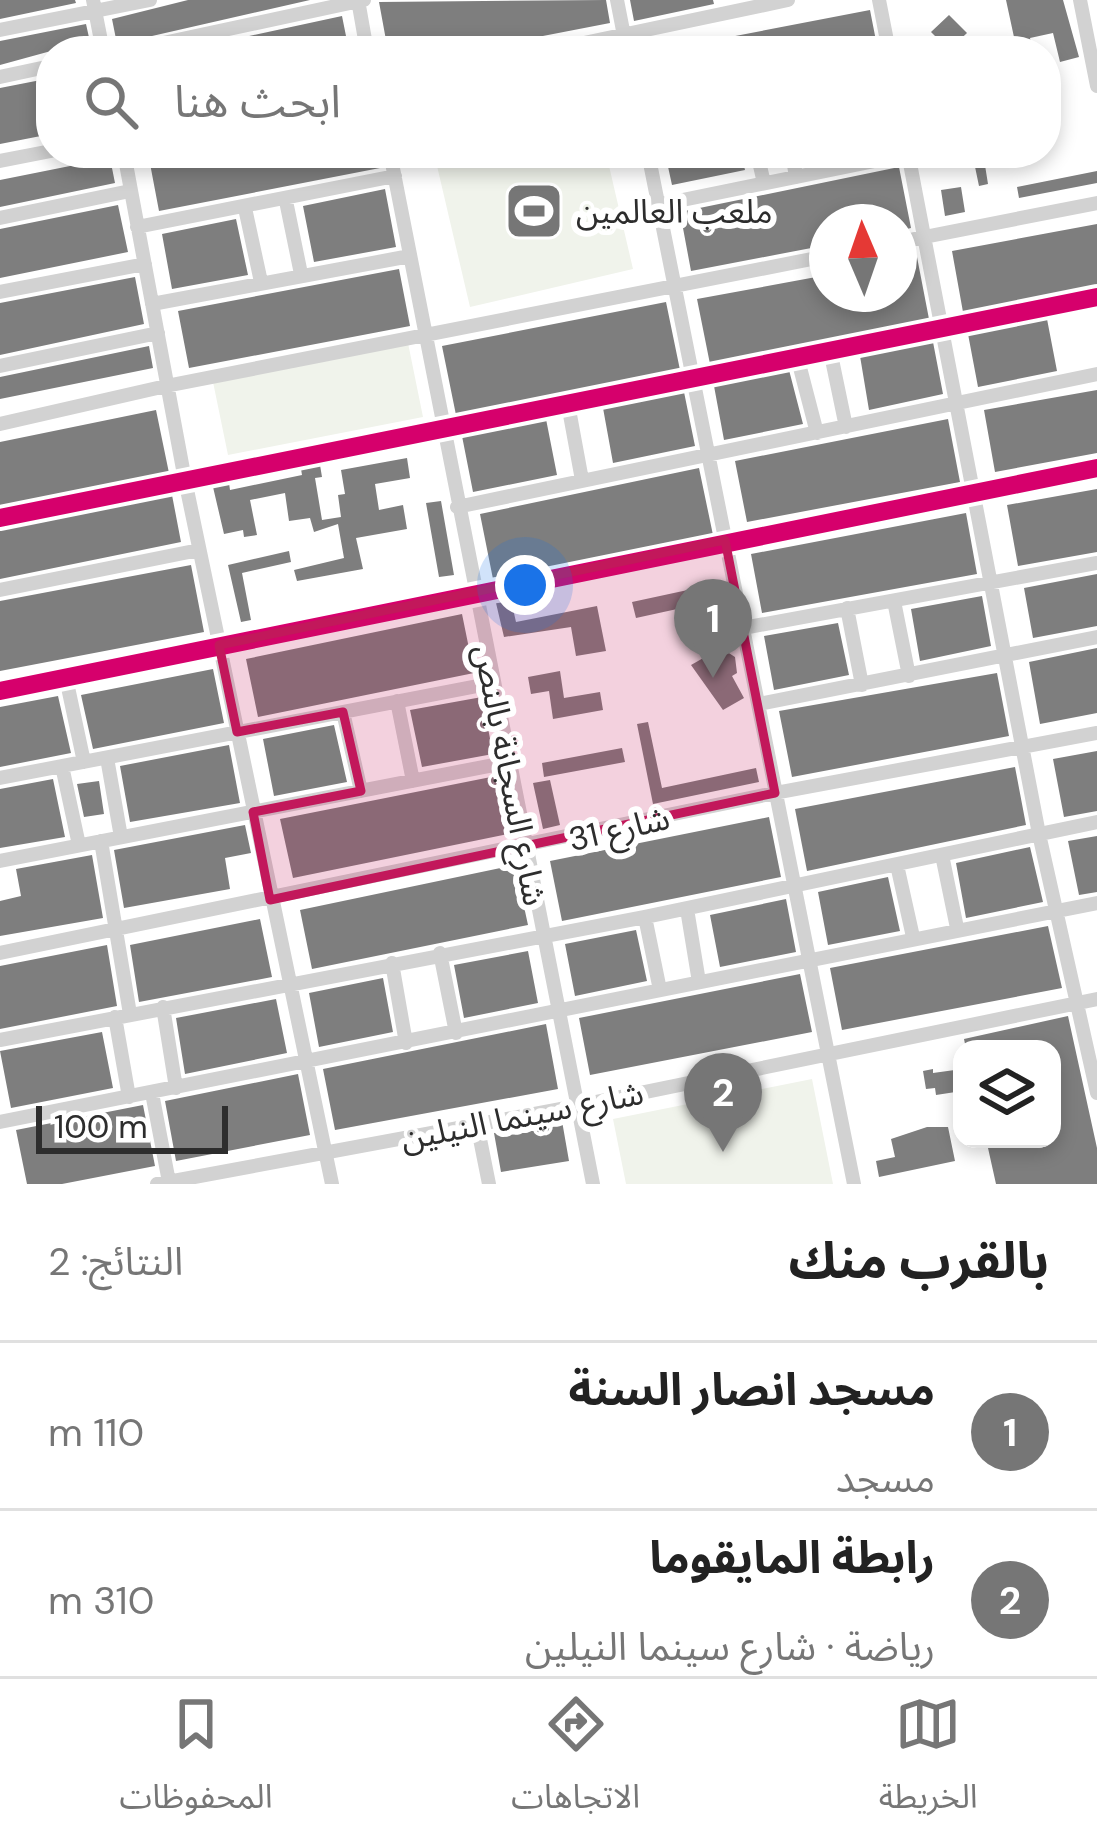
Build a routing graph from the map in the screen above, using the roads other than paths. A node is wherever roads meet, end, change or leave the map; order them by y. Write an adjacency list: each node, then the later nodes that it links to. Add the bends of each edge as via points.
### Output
1 (150, 0): 7 (street)
2 (360, 0): 10 (street); 11 (street)
3 (617, 0): 12 (street)
4 (788, 0): 13 (street)
5 (879, 0): 14 (street)
6 (1080, 0): 17 (street)
7 (94, 6): 8 (street); 9 (street)
8 (0, 30)
9 (100, 36)
10 (195, 36)
11 (365, 36)
12 (625, 36)
13 (652, 36)
14 (886, 36)
15 (36, 70): 16 (street)
16 (0, 77)
17 (1097, 86)
18 (36, 154): 19 (street)
19 (0, 161)
20 (126, 168): 30 (street)
21 (393, 168): 27 (street, شارع السجانة بالنص)
22 (651, 168): 33 (street)
23 (761, 168): 29 (street)
24 (794, 168): 28 (street)
25 (840, 168): 28 (street)
26 (912, 168): 37 (street)
27 (395, 176): 31 (street); 39 (street, شارع السجانة بالنص)
28 (796, 177): 29 (street)
29 (764, 184): 33 (street)
30 (130, 191): 35 (street); 36 (street)
31 (286, 201): 34 (street); 42 (street)
32 (1097, 203): 37 (street)
33 (658, 205): 44 (street)
34 (245, 208): 36 (street); 43 (street)
35 (0, 218)
36 (137, 227): 41 (street)
37 (927, 237): 38 (street); 48 (street)
38 (917, 239)
39 (410, 256): 42 (street); 50 (street, شارع السجانة بالنص)
40 (809, 259): 44 (street)
41 (145, 264): 45 (street); 47 (street)
42 (301, 274): 43 (street)
43 (261, 281): 47 (street)
44 (674, 285): 50 (street); 55 (street)
45 (0, 292)
46 (1097, 296): 48 (street)
47 (152, 304): 49 (street)
48 (944, 326): 51 (street); 57 (street)
49 (158, 333): 53 (street); 56 (street)
50 (422, 334): 56 (street); 61 (street, شارع السجانة بالنص)
51 (830, 350): 52 (street); 60 (street)
52 (796, 356): 55 (street); 62 (street)
53 (0, 366)
54 (1097, 374): 57 (street)
55 (693, 378): 58 (street); 63 (street)
56 (166, 386): 59 (street); 66 (street)
57 (959, 401): 60 (street); 67 (street)
58 (568, 404): 61 (street); 65 (street)
59 (0, 424)
60 (846, 427): 62 (street)
61 (441, 429): 66 (street); 68 (street, شارع السجانة بالنص)
62 (817, 434): 63 (street)
63 (709, 457): 65 (street); 70 (street)
64 (1097, 468): 67 (street)
65 (583, 480): 68 (street)
66 (185, 481): 69 (street); 71 (street)
67 (976, 490): 70 (street); 73 (street)
68 (457, 506): 75 (street, شارع السجانة بالنص)
69 (0, 518)
70 (725, 539): 75 (street); 78 (street)
71 (199, 550): 74 (street); 80 (street)
72 (1097, 562): 73 (street)
73 (993, 578): 76 (street); 81 (street)
74 (0, 590)
75 (474, 595): 80 (street); 84 (street, شارع السجانة بالنص)
76 (894, 601): 77 (street); 82 (street)
77 (847, 608): 78 (street); 85 (street)
78 (743, 628): 88 (street)
79 (1097, 638): 81 (street)
80 (219, 645): 83 (street); 90 (street)
81 (1008, 656): 82 (street); 92 (street)
82 (909, 676): 85 (street)
83 (66, 678): 86 (street); 94 (street)
84 (493, 682): 87 (street); 95 (street, شارع السجانة بالنص)
85 (862, 685): 88 (street)
86 (0, 691)
87 (397, 701): 89 (street); 98 (street)
88 (759, 704): 100 (street)
89 (343, 712): 90 (street); 99 (street)
90 (237, 732): 93 (street); 101 (street)
91 (1097, 733): 92 (street, شارع 31)
92 (1022, 746): 100 (street, شارع 31); 103 (street)
93 (107, 758): 94 (street); 104 (street)
94 (83, 762): 96 (street)
95 (509, 762): 98 (street); 107 (street, شارع السجانة بالنص)
96 (62, 766): 97 (street); 106 (street)
97 (0, 778)
98 (413, 781): 99 (street)
99 (361, 791): 101 (street)
100 (775, 793): 107 (street, شارع 31); 111 (street)
101 (253, 812): 104 (street); 112 (street)
102 (1097, 822): 103 (street)
103 (1039, 834): 108 (street); 115 (street)
104 (121, 837): 105 (street)
105 (101, 841): 106 (street); 118 (street)
106 (79, 845): 109 (street)
107 (527, 848): 112 (street, شارع 31); 119 (street, شارع السجانة بالنص)
108 (942, 855): 110 (street); 117 (street)
109 (0, 861)
110 (897, 865): 111 (street); 120 (street)
111 (792, 885): 114 (street); 123 (street)
112 (270, 900): 118 (street, شارع 31); 126 (street)
113 (1097, 903): 115 (street)
114 (686, 909): 116 (street); 125 (street)
115 (1056, 910): 117 (street); 129 (street)
116 (645, 917): 119 (street); 127 (street)
117 (957, 928): 120 (street)
118 (115, 931): 121 (street, شارع 31); 132 (street)
119 (543, 933): 122 (street); 131 (street, شارع السجانة بالنص)
120 (913, 938): 123 (street)
121 (0, 953)
122 (440, 953): 124 (street); 133 (street)
123 (808, 960): 125 (street); 136 (street)
124 (392, 963): 126 (street); 135 (street)
125 (699, 982): 127 (street)
126 (289, 983): 130 (street); 137 (street)
127 (660, 991): 131 (street)
128 (1097, 998): 129 (street, شارع سينما النيلين)
129 (1079, 1002): 136 (street, شارع سينما النيلين); 140 (street)
130 (163, 1007): 132 (street); 138 (street)
131 (559, 1013): 133 (street); 142 (street, شارع السجانة بالنص)
132 (123, 1015): 134 (street); 141 (street)
133 (457, 1034): 135 (street)
134 (0, 1040)
135 (406, 1043): 137 (street)
136 (828, 1053): 142 (street, شارع سينما النيلين); 150 (street)
137 (305, 1062): 138 (street); 145 (street)
138 (176, 1088): 139 (street)
139 (152, 1093): 141 (street); 146 (street)
140 (1097, 1094)
141 (130, 1097): 143 (street)
142 (577, 1106): 144 (street, شارع سينما النيلين); 149 (street, شارع السجانة بالنص)
143 (0, 1122)
144 (477, 1124): 145 (street, شارع سينما النيلين); 148 (street)
145 (326, 1153): 146 (street, شارع سينما النيلين); 147 (street)
146 (163, 1183)
147 (332, 1184)
148 (489, 1184)
149 (593, 1184)
150 (854, 1184)

